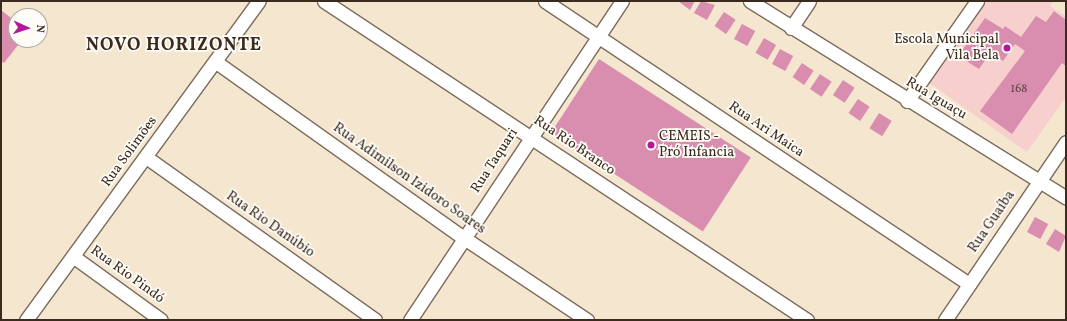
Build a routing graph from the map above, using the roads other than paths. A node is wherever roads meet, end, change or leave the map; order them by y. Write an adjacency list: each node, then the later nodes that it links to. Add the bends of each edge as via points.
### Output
1 (259, 1): 10 (street, Rua Solimões)
2 (324, 1): 12 (street, Rua Rio Branco)
3 (545, 1): 9 (street, Rua Ari Maica)
4 (622, 1): 9 (street, Rua Taquari)
5 (750, 1): 8 (street, Rua Iguaçu)
6 (809, 1): 8 (street)
7 (978, 1): 11 (street)
8 (791, 28): 11 (street, Rua Iguaçu)
9 (598, 38): 12 (street, Rua Taquari); 19 (street, Rua Ari Maica)
10 (216, 62): 14 (street, Rua Solimões); 17 (street, Rua Adimilson Izidoro Soares)
11 (907, 100): 15 (street, Rua Iguaçu)
12 (530, 136): 17 (street, Rua Taquari); 25 (street, Rua Rio Branco)
13 (1066, 142): 15 (street, Rua Guaíba)
14 (146, 157): 18 (street, Rua Solimões); 22 (street, Rua Rio Danúbio)
15 (1040, 180): 16 (street, Rua Iguaçu); 19 (street, Rua Guaíba)
16 (1066, 198)
17 (464, 238): 23 (street, Rua Taquari); 24 (street, Rua Adimilson Izidoro Soares)
18 (74, 257): 20 (street, Rua Solimões); 21 (street, Rua Rio Pindó)
19 (969, 284): 26 (street, Rua Guaíba)
20 (26, 320)
21 (161, 320)
22 (375, 320)
23 (410, 320)
24 (587, 320)
25 (807, 320)
26 (945, 320)

